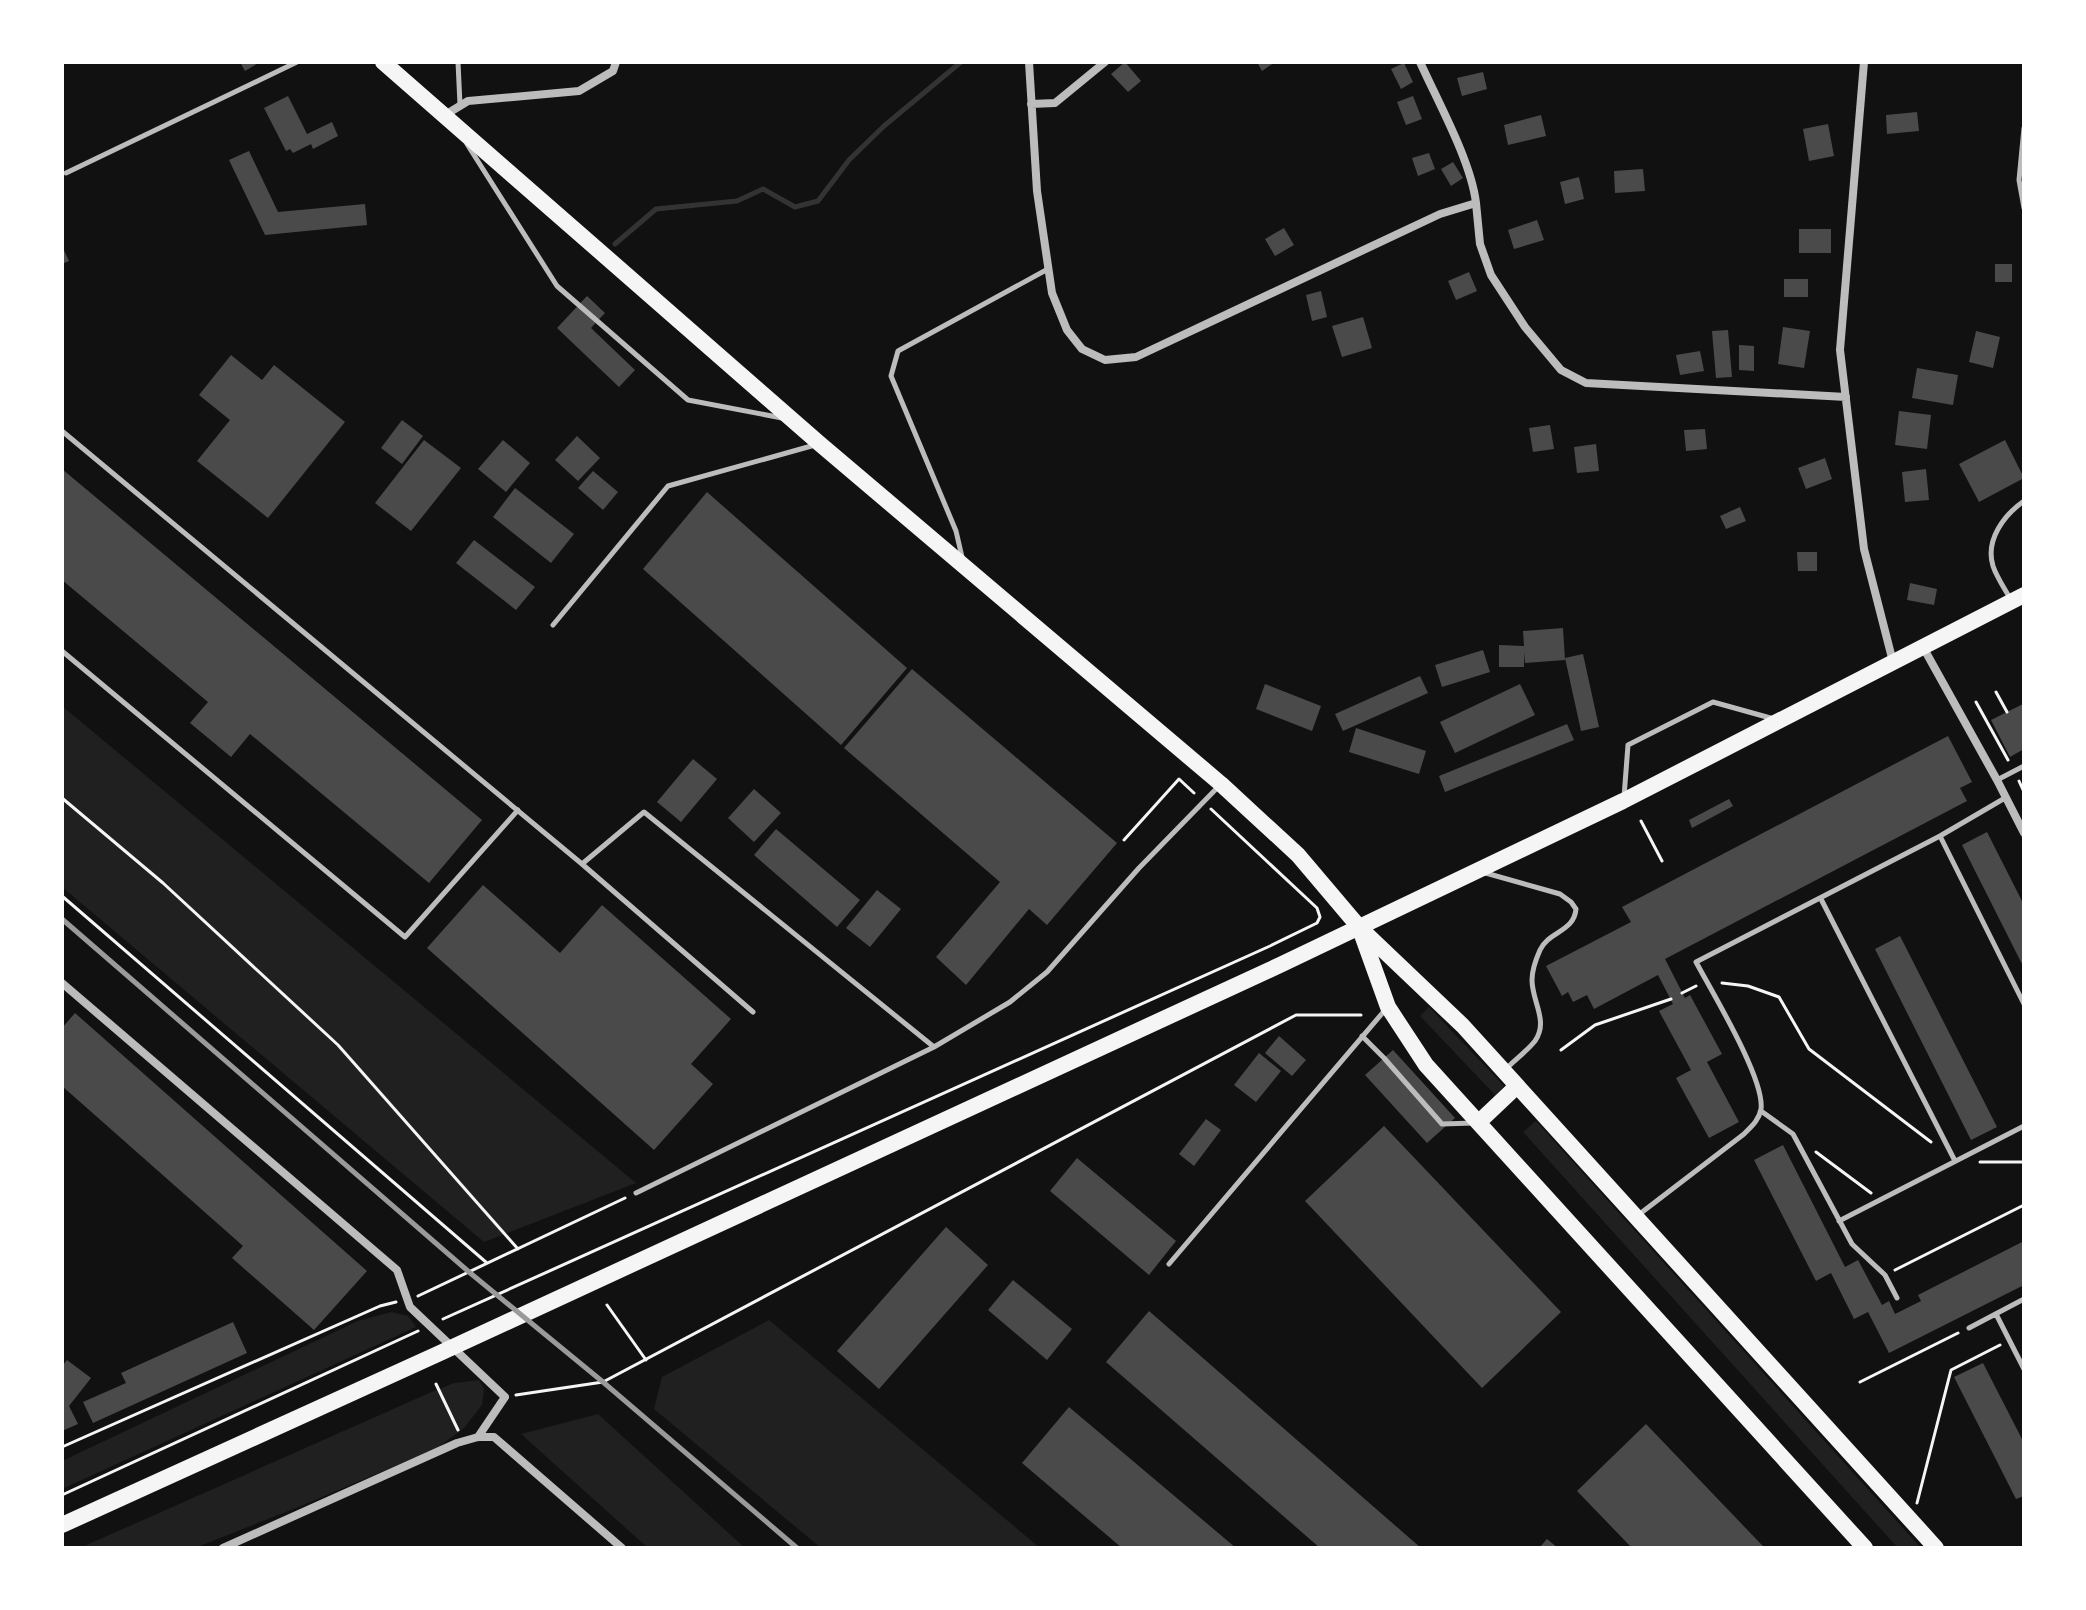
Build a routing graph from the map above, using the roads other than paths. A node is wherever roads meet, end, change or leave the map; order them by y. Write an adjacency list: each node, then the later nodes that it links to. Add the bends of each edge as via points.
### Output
1 (297, 62): 15 (lane)
2 (383, 62): 11 (main road)
3 (458, 62): 10 (lane)
4 (616, 62): 10 (street, via 613,71 579,91)
5 (1029, 62): 9 (street)
6 (1105, 62): 9 (street, via 1055,103)
7 (1420, 62): 16 (street, via 1463,156)
8 (1864, 62): 19 (street, via 1840,350)
9 (1031, 104): 18 (street)
10 (460, 106): 11 (street)
11 (443, 116): 13 (main road)
12 (2024, 128): 14 (lane)
13 (458, 129): 20 (main road); 20 (lane, via 557,286 688,400)
14 (2023, 149): 17 (lane, via 2019,180)
15 (66, 173)
16 (1476, 203): 18 (street, via 1440,214 1136,357 1105,360 1082,349 1067,330); 19 (street, via 1480,244 1491,275 1525,327 1561,370 1574,377 1586,383)
17 (2024, 208)
18 (1048, 269): 24 (lane, via 898,351 891,376 956,531)
19 (1846, 397): 29 (street, via 1864,549)
20 (792, 419): 22 (main road)
21 (62, 431): 36 (lane)
22 (820, 444): 24 (main road); 26 (lane, via 668,486)
23 (2024, 501): 25 (lane, via 2002,522 1990,549 1993,567)
24 (964, 566): 33 (main road)
25 (2018, 598): 27 (main road)
26 (553, 625)
27 (1923, 647): 29 (main road); 32 (street)
28 (62, 651): 36 (lane, via 405,937)
29 (1893, 662): 30 (main road)
30 (1779, 721): 35 (main road); 35 (lane, via 1713,702 1628,745)
31 (2024, 766): 32 (lane)
32 (1997, 780): 34 (street)
33 (1221, 784): 42 (main road, via 1298,855); 48 (lane, via 1047,972 1010,1002)
34 (2006, 797): 37 (street); 38 (lane)
35 (1623, 801): 40 (main road)
36 (518, 810): 39 (lane)
37 (2024, 833)
38 (1940, 836): 41 (lane); 44 (lane)
39 (582, 864): 46 (lane); 48 (lane, via 644,812)
40 (1478, 871): 42 (main road); 49 (lane, via 1560,894 1576,912 1565,929 1545,942 1535,963 1538,1034)
41 (1821, 899): 51 (lane, via 1696,962 1751,1068); 54 (lane)
42 (1359, 927): 45 (main road); 49 (main road); 65 (main road)
43 (62, 983): 64 (street, via 397,1270 408,1303 505,1397)
44 (2024, 1004)
45 (1388, 1007): 47 (lane); 52 (main road, via 1426,1065)
46 (753, 1012)
47 (1362, 1036): 52 (lane, via 1442,1124); 58 (lane)
48 (934, 1047): 55 (lane)
49 (1503, 1071): 50 (main road)
50 (1517, 1086): 52 (main road); 56 (main road)
51 (1761, 1111): 56 (lane, via 1744,1134); 57 (lane, via 1793,1134)
52 (1479, 1122): 68 (main road)
53 (2024, 1126): 54 (lane)
54 (1955, 1161): 57 (lane)
55 (636, 1193)
56 (1635, 1217): 69 (main road)
57 (1839, 1221): 59 (lane, via 1852,1244 1885,1275)
58 (1169, 1264)
59 (1897, 1298)
60 (2024, 1299): 61 (lane)
61 (1996, 1314): 62 (lane); 63 (lane)
62 (1969, 1328)
63 (2024, 1369)
64 (478, 1437): 66 (street); 67 (street, via 494,1437)
65 (62, 1525)
66 (223, 1548)
67 (622, 1548)
68 (1865, 1548)
69 (1936, 1548)

